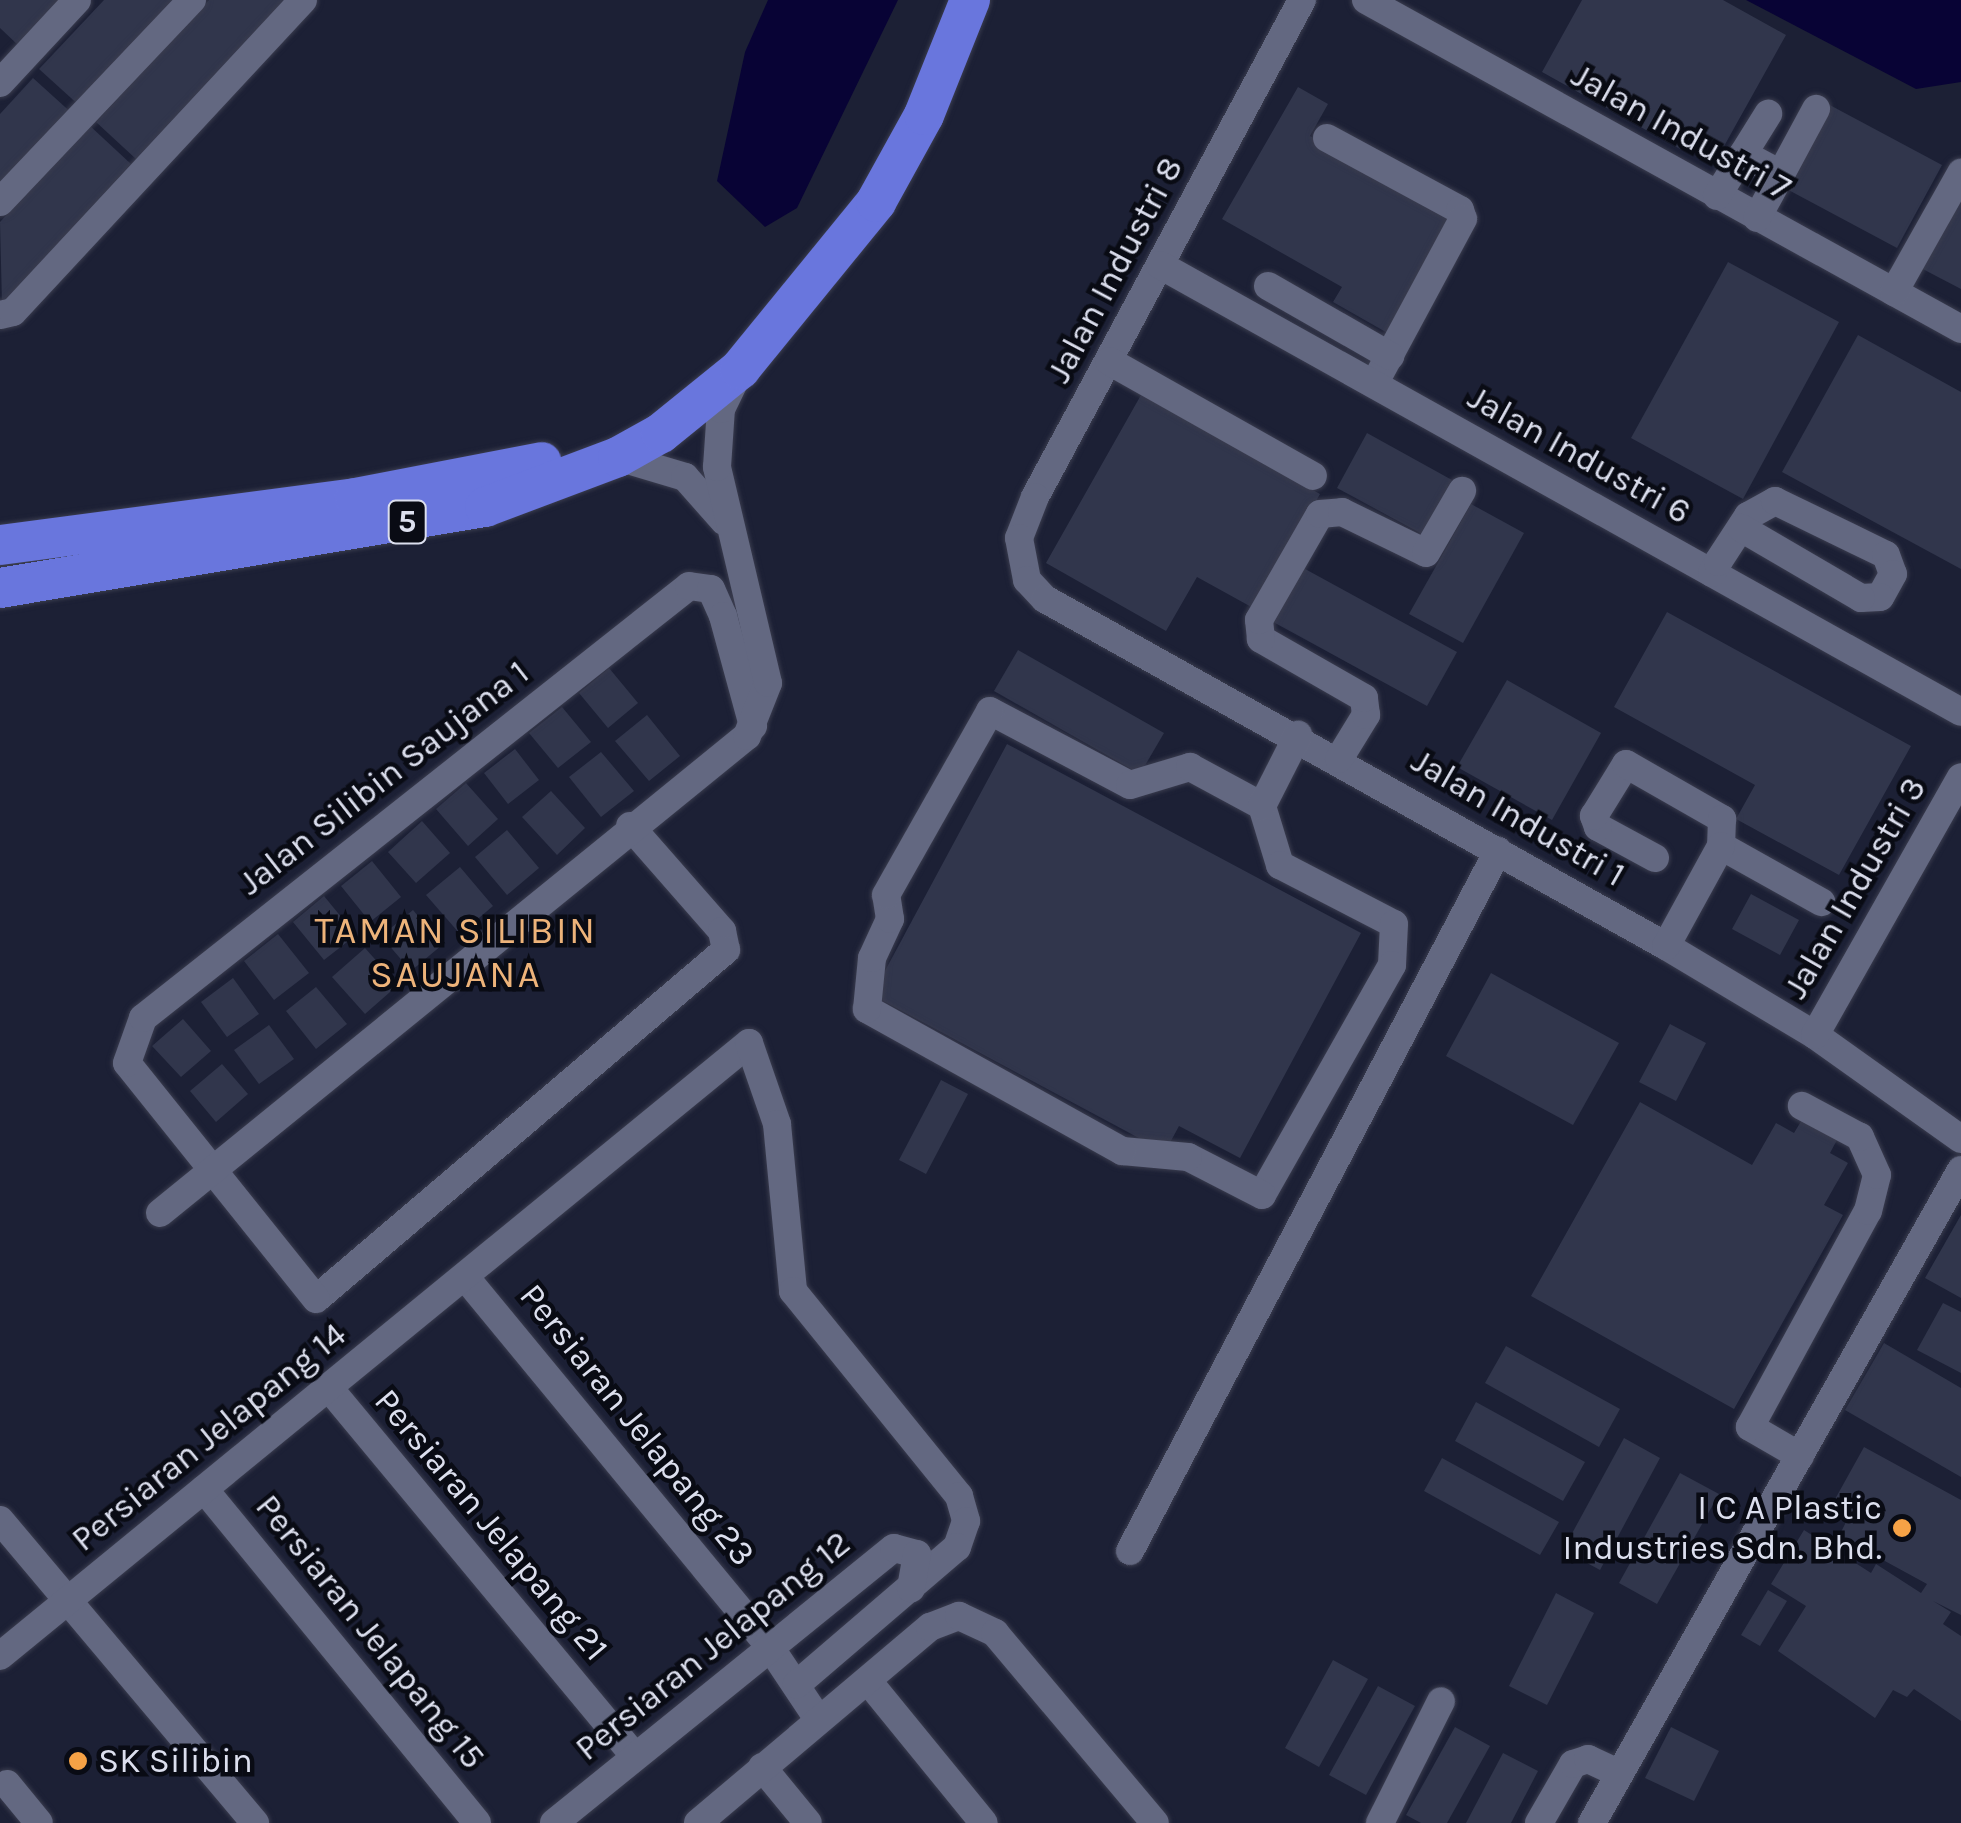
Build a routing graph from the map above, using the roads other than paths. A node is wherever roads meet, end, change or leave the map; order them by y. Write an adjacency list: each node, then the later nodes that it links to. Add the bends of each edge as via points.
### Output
1 (77, 0): 7 (street)
2 (192, 0): 15 (street)
3 (303, 0): 20 (street, via 13,312)
4 (970, 0): 22 (highway, 5, via 924,115 876,202)
5 (1302, 0): 17 (street, Jalan Industri 8)
6 (1366, 0): 14 (street, Jalan Industri 7)
7 (0, 83)
8 (1816, 109): 13 (street)
9 (1768, 114): 11 (street)
10 (1327, 138): 23 (street, via 1460,210 1463,219)
11 (1742, 154): 13 (street); 14 (street)
12 (1961, 173): 19 (street)
13 (1781, 174): 16 (street)
14 (1717, 196): 16 (street, Jalan Industri 7)
15 (0, 202)
16 (1758, 218): 19 (street, Jalan Industri 7)
17 (1160, 265): 24 (street, Jalan Industri 8); 25 (street, Jalan Industri 6)
18 (1268, 286): 23 (street)
19 (1894, 292): 21 (street, Jalan Industri 7)
20 (0, 316)
21 (1961, 329)
22 (750, 352): 26 (highway, 5); 29 (street, via 721,409 717,440); 31 (highway, 5, via 640,421 528,466)
23 (1390, 356): 25 (street)
24 (1109, 361): 27 (street); 33 (street, Jalan Industri 8, via 1026,518 1019,538)
25 (1374, 384): 32 (street, Jalan Industri 6)
26 (618, 457): 29 (street, via 685,477); 34 (highway, 5, via 485,506)
27 (1314, 476)
28 (1462, 491): 38 (street, via 1426,553 1342,512 1320,514 1258,620 1261,638 1364,698 1366,716)
29 (728, 526): 36 (street, via 768,682)
30 (1740, 528): 30 (street, via 1759,505 1794,504 1886,555 1893,574 1880,598 1861,598); 32 (street)
31 (0, 545)
32 (1712, 573): 35 (street, Jalan Industri 6)
33 (1028, 580): 37 (street, Jalan Industri 1, via 1045,599)
34 (0, 588)
35 (1961, 712)
36 (753, 726): 41 (street); 50 (street, Jalan Silibin Saujana 1, via 723,616 710,589 690,586 156,1006 130,1040 128,1063)
37 (1298, 735): 38 (street, Jalan Industri 1); 40 (street)
38 (1339, 758): 43 (street, Jalan Industri 1)
39 (1961, 777): 47 (street, Jalan Industri 3)
40 (1262, 806): 40 (street, via 1280,865 1394,924 1392,965 1262,1195 1188,1156 1122,1150 867,1009 872,958 890,919 886,895 990,711 1130,785 1190,767)
41 (630, 826): 50 (street); 50 (street, via 722,931 726,950 316,1299)
42 (1721, 846): 44 (street, via 1722,819 1714,810 1626,764 1594,816 1598,827); 45 (street); 46 (street)
43 (1498, 851): 46 (street, Jalan Industri 1); 58 (street)
44 (1655, 858)
45 (1821, 902)
46 (1666, 946): 47 (street, Jalan Industri 1)
47 (1815, 1035): 49 (street, Jalan Industri 1)
48 (1802, 1106): 55 (street, via 1860,1137 1877,1174 1868,1211 1750,1427)
49 (1961, 1139)
50 (215, 1168): 52 (street)
51 (1961, 1170): 55 (street)
52 (160, 1213)
53 (466, 1278): 54 (street, Persiaran Jelapang 14); 59 (street, Persiaran Jelapang 14, via 750,1044 777,1124 794,1291 959,1496 966,1521 957,1547); 61 (street, Persiaran Jelapang 23)
54 (328, 1388): 56 (street, Persiaran Jelapang 14); 67 (street, Persiaran Jelapang 21)
55 (1800, 1456): 69 (street)
56 (204, 1489): 60 (street, Persiaran Jelapang 14); 73 (street, Persiaran Jelapang 15)
57 (0, 1520): 60 (street)
58 (1130, 1551)
59 (910, 1589): 61 (street, Persiaran Jelapang 12, via 921,1563 912,1548 894,1548); 64 (street)
60 (67, 1600): 62 (street, Persiaran Jelapang 14); 72 (street)
61 (768, 1644): 64 (street, Persiaran Jelapang 23); 67 (street, Persiaran Jelapang 12)
62 (0, 1656)
63 (868, 1681): 66 (street); 77 (street); 78 (street, via 943,1619 978,1621)
64 (798, 1684): 66 (street, Persiaran Jelapang 23)
65 (1441, 1701): 79 (street)
66 (818, 1719): 68 (street)
67 (634, 1756): 74 (street, Persiaran Jelapang 12)
68 (762, 1767): 75 (street); 76 (street)
69 (1620, 1774): 80 (street, via 1588,1759 1573,1764); 81 (street)
70 (7, 1784): 71 (street)
71 (39, 1823)
72 (255, 1823)
73 (477, 1823)
74 (554, 1823)
75 (698, 1823)
76 (808, 1823)
77 (984, 1823)
78 (1156, 1823)
79 (1380, 1823)
80 (1538, 1823)
81 (1592, 1823)

